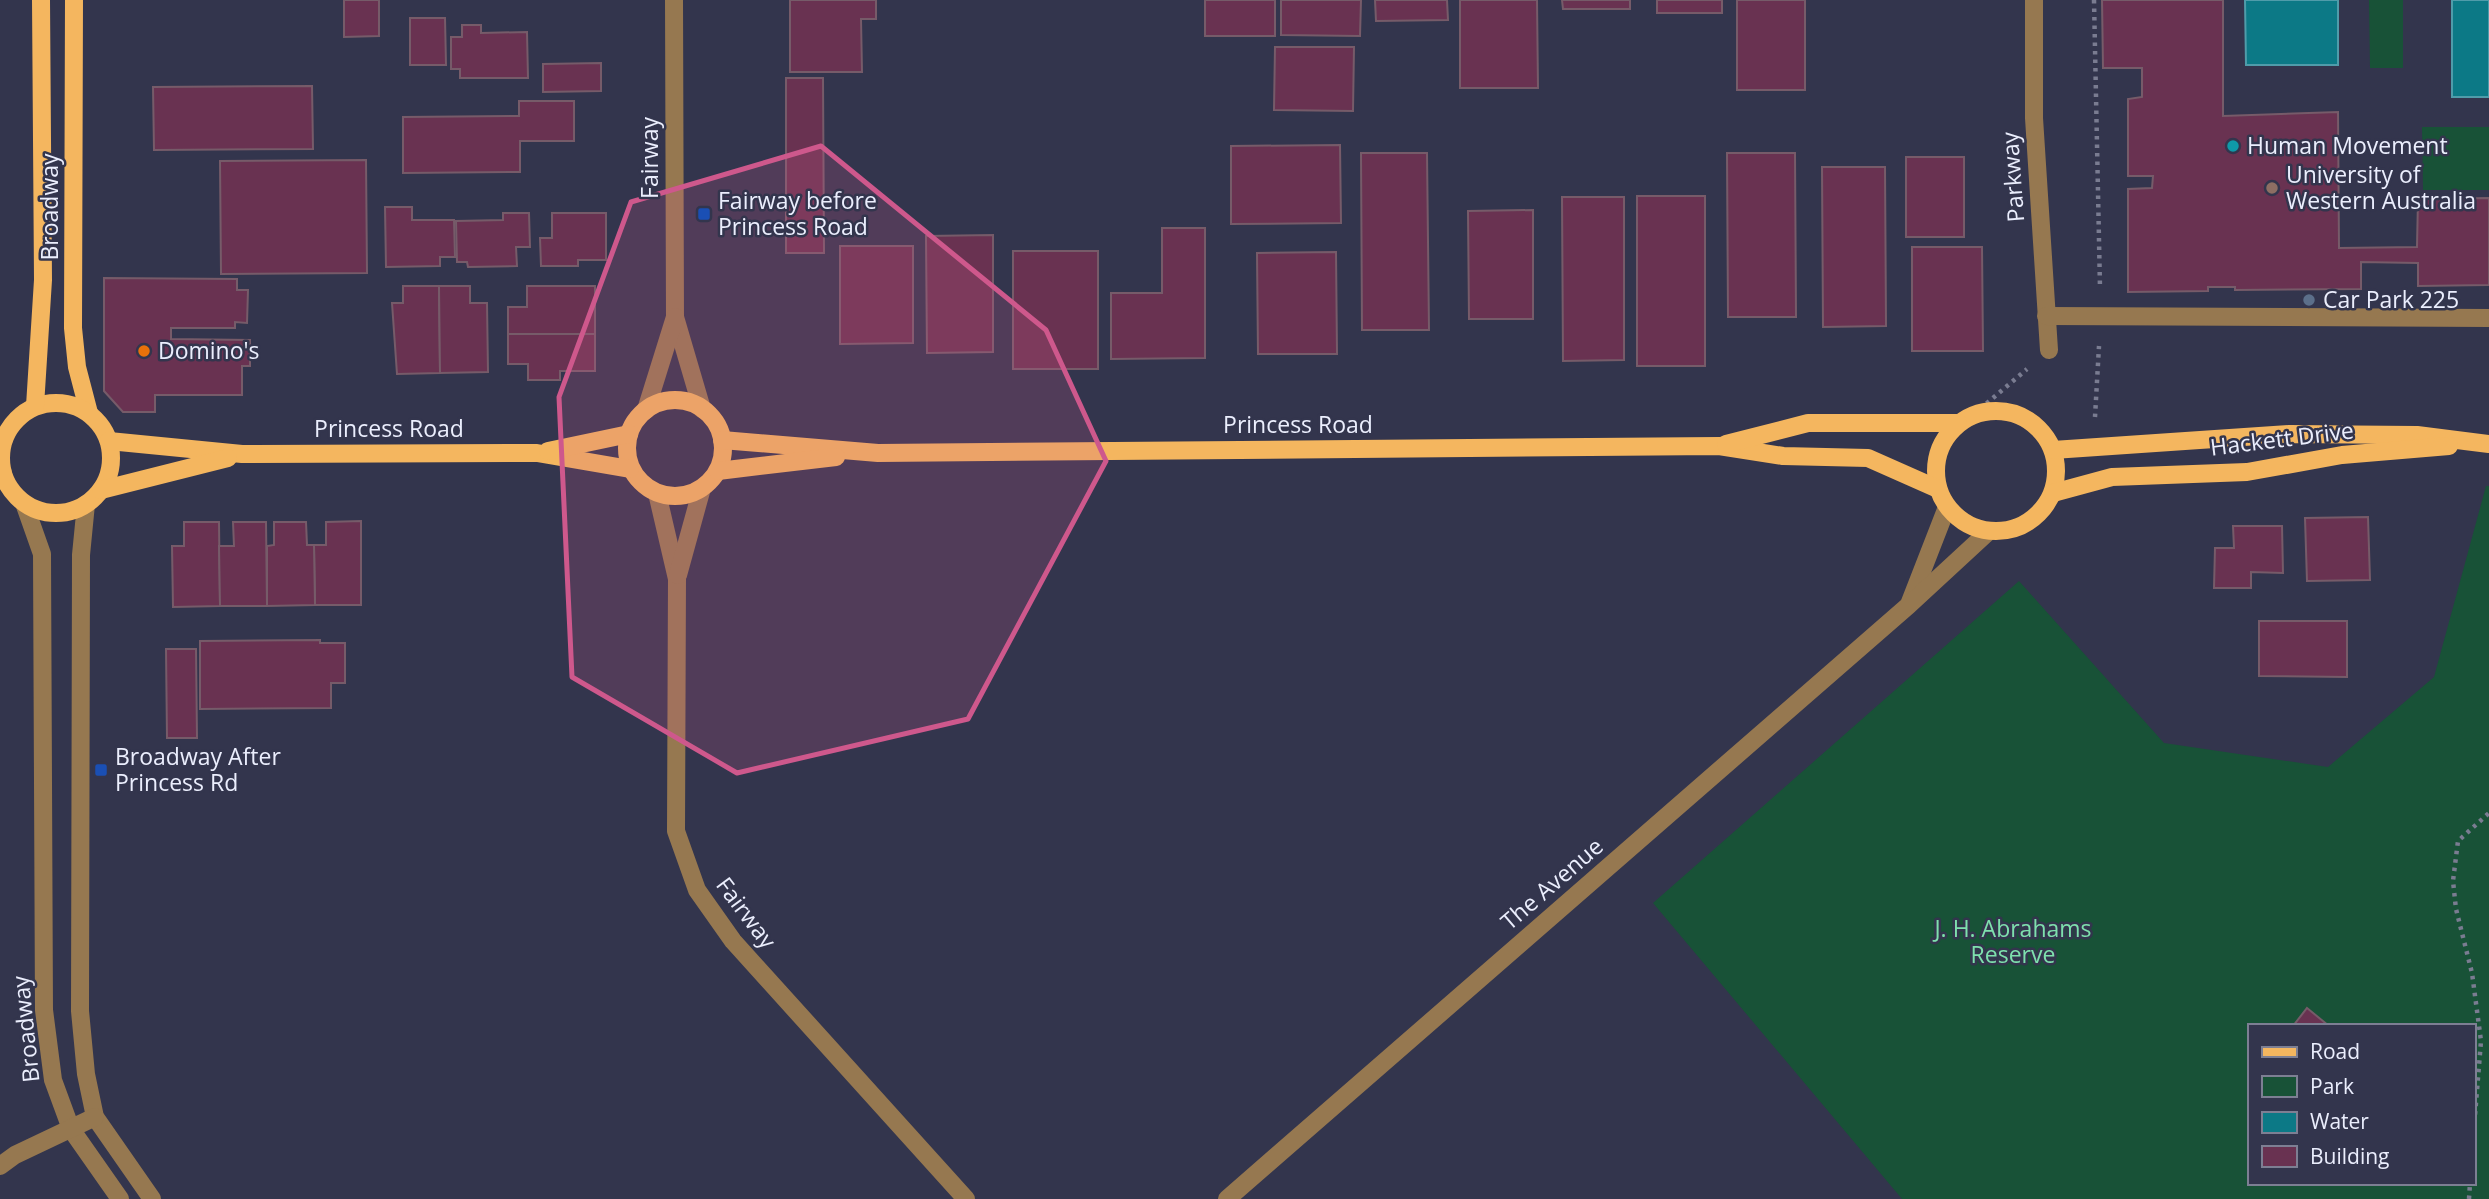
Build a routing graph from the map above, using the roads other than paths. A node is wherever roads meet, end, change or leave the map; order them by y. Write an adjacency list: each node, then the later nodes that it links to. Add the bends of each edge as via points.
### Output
1 (41, 0): 9 (main road, Broadway, via 43,280)
2 (74, 0): 12 (main road, Broadway, via 73,328)
3 (674, 0): 6 (street, Fairway)
4 (2034, 0): 5 (street, Parkway, via 2034,118)
5 (2046, 316): 7 (street); 8 (street, Parkway)
6 (675, 317): 10 (street, Fairway); 11 (street, Fairway)
7 (2489, 318)
8 (2049, 350)
9 (35, 406): 12 (main road, via 57,402); 15 (main road)
10 (702, 409): 11 (main road, via 674,400); 16 (main road)
11 (646, 410): 14 (main road)
12 (89, 413): 17 (main road)
13 (1966, 419): 19 (main road, Princess Road, via 1808,423); 20 (main road, via 1992,410 2011,412 2029,420); 29 (main road, via 1939,450 1935,469)
14 (629, 434): 21 (main road); 24 (main road)
15 (2, 439): 26 (main road)
16 (722, 440): 22 (main road, Princess Road); 25 (main road)
17 (109, 441): 23 (main road, Princess Road); 28 (main road, via 112,458)
18 (2483, 444): 20 (main road, Hackett Drive, via 2417,435 2289,434); 31 (main road, Hackett Drive, via 2342,456 2247,472 2112,477)
19 (1719, 446): 22 (main road, Princess Road); 29 (main road, Princess Road, via 1783,456 1868,458)
20 (2053, 450): 31 (main road, via 2057,469)
21 (537, 453): 23 (main road, Princess Road); 24 (main road)
22 (878, 453): 25 (main road, Princess Road)
23 (242, 454): 28 (main road, Princess Road)
24 (630, 469): 30 (main road)
25 (718, 471): 27 (main road)
26 (2, 473): 32 (main road)
27 (702, 488): 30 (main road, via 688,495); 36 (street, Fairway)
28 (101, 489): 33 (main road)
29 (1938, 489): 34 (main road)
30 (657, 494): 36 (street, Fairway)
31 (2053, 494): 35 (main road, via 2034,519 2017,528)
32 (24, 503): 33 (main road, via 54,512); 39 (street, Broadway, via 42,554 44,1010 53,1080)
33 (86, 504): 38 (street, via 81,555 80,1011)
34 (1947, 507): 35 (main road, via 1961,521); 37 (street, The Avenue)
35 (1987, 533): 37 (street, The Avenue)
36 (677, 579): 43 (street, Fairway, via 676,831 697,890 733,941)
37 (1909, 606): 44 (street, The Avenue)
38 (95, 1117): 39 (street); 42 (street)
39 (71, 1129): 40 (street); 41 (street, Broadway)
40 (0, 1166)
41 (120, 1199)
42 (152, 1199)
43 (966, 1199)
44 (1227, 1199)

